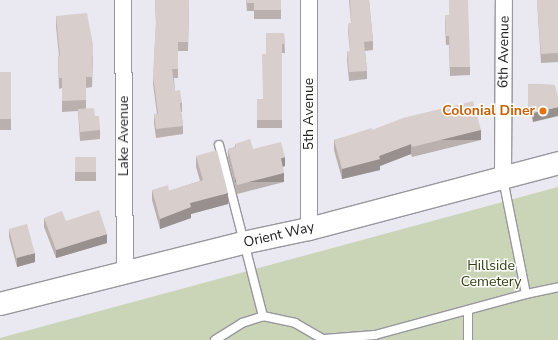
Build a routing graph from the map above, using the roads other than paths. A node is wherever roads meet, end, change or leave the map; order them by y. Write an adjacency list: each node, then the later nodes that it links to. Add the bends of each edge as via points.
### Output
1 (123, 0): 9 (street, Lake Avenue)
2 (309, 0): 7 (street, 5th Avenue)
3 (504, 0): 6 (street, 6th Avenue)
4 (219, 145): 8 (lane)
5 (558, 162): 6 (street, Orient Way)
6 (502, 176): 7 (street, Orient Way); 11 (lane)
7 (309, 229): 8 (street, Orient Way)
8 (243, 242): 9 (street, Orient Way); 14 (lane)
9 (124, 272): 12 (street, Orient Way)
10 (558, 288): 11 (lane)
11 (526, 294): 13 (lane)
12 (0, 304)
13 (468, 310): 15 (lane); 18 (lane)
14 (263, 316): 16 (lane, via 296,323); 17 (lane, via 242,323)
15 (373, 337): 16 (lane)
16 (324, 339)
17 (215, 340)
18 (468, 340)

